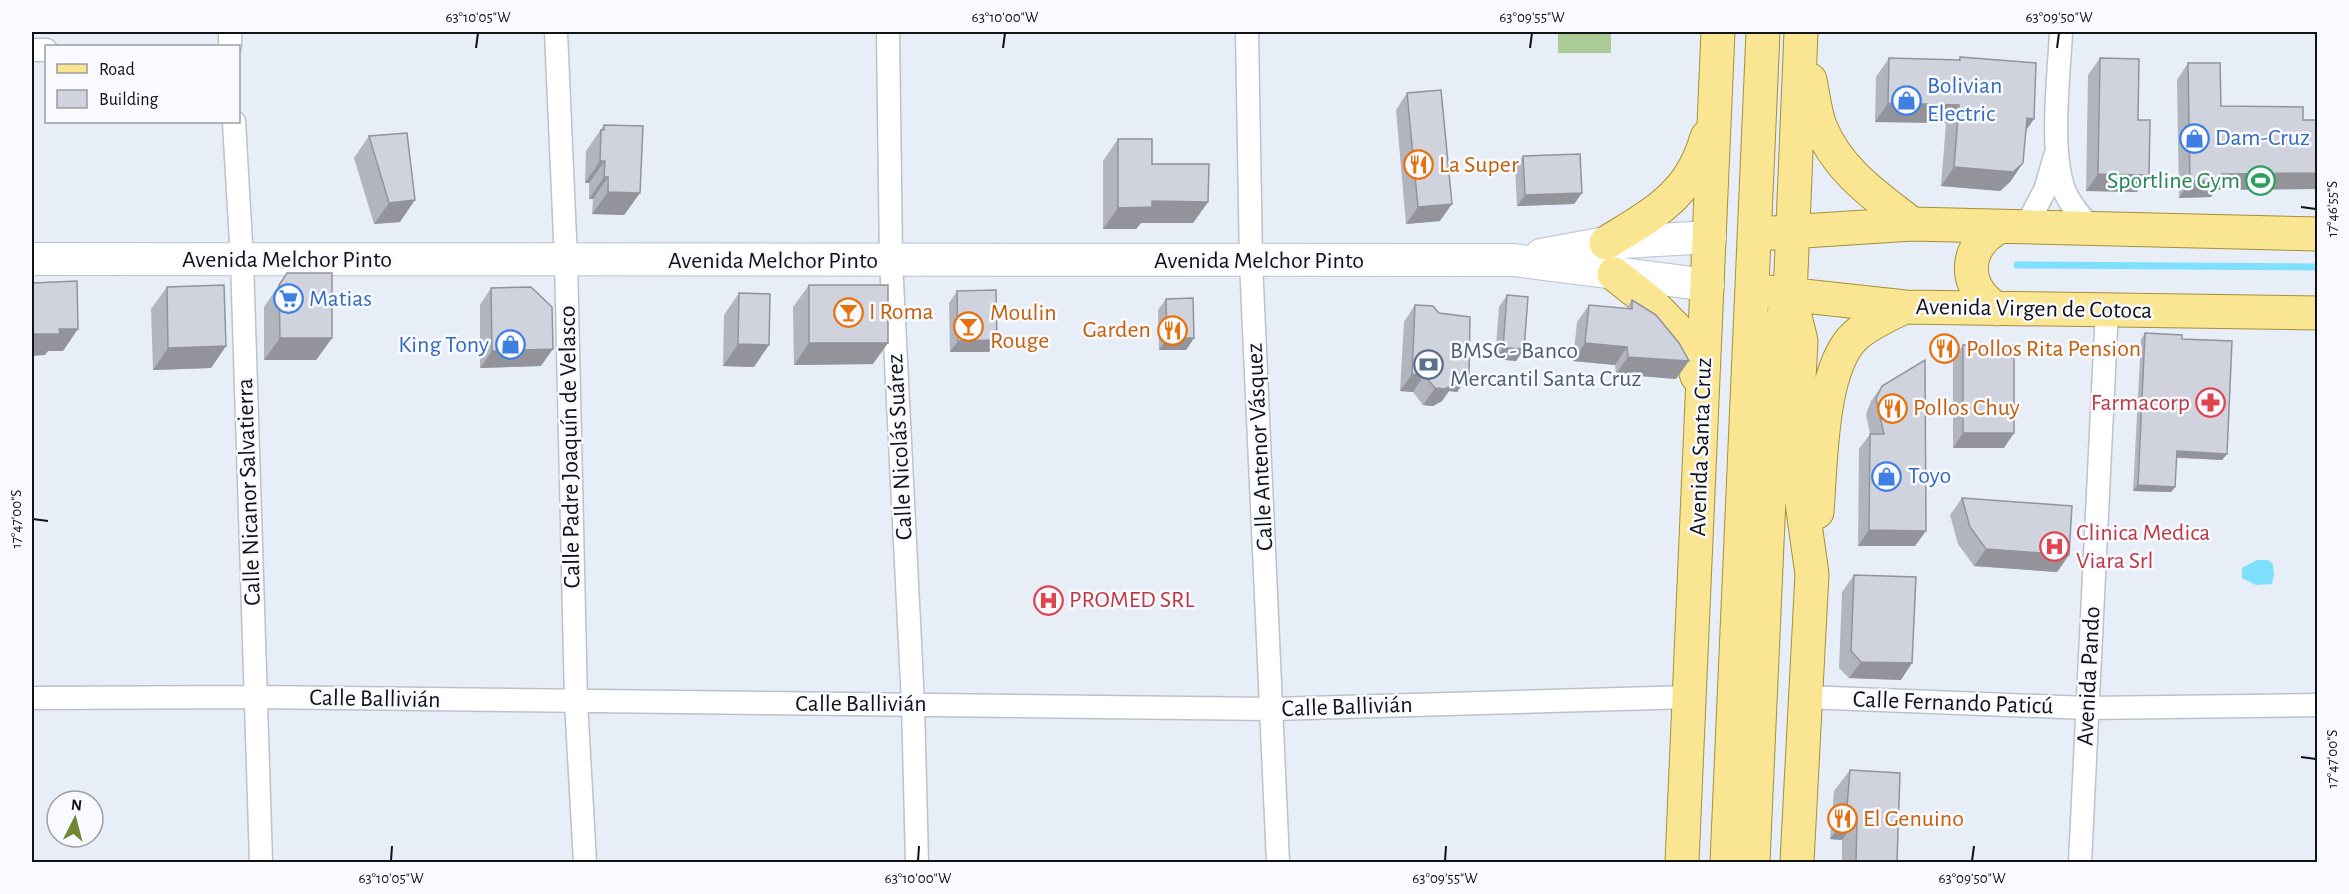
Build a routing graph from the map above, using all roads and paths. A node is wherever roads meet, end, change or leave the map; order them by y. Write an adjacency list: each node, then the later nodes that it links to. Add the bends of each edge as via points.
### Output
1 (556, 32): 23 (street, Calle Padre Joaquín de Velasco)
2 (888, 32): 24 (street, Calle Nicolás Suárez)
3 (1247, 32): 25 (street, Calle Antenor Vásquez)
4 (1718, 32): 10 (main road, Avenida Santa Cruz)
5 (1740, 32): 9 (main road)
6 (1763, 32): 9 (main road, Avenida Santa Cruz)
7 (1801, 32): 13 (main road, via 1819,124 1833,152 1856,180); 16 (main road)
8 (2061, 32): 12 (street)
9 (1760, 89): 17 (main road, Avenida Santa Cruz)
10 (1717, 94): 19 (main road, Avenida Santa Cruz); 21 (main road, via 1710,131 1695,167 1678,193)
11 (234, 123): 22 (street, Calle Nicanor Salvatierra)
12 (2056, 148): 14 (street, via 2045,190); 15 (street, via 2065,193)
13 (1912, 224): 14 (main road); 16 (main road)
14 (2012, 228): 15 (main road); 30 (main road, via 1990,232 1976,248 1971,267 1975,287)
15 (2092, 229): 18 (main road)
16 (1792, 232): 17 (main road); 28 (main road)
17 (1754, 234): 19 (main road, Avenida Melchor Pinto); 27 (main road, Avenida Santa Cruz)
18 (2318, 234)
19 (1710, 237): 21 (main road, Avenida Melchor Pinto); 26 (main road, Avenida Santa Cruz)
20 (32, 259): 22 (main road, Avenida Melchor Pinto)
21 (1610, 259): 25 (main road, Avenida Melchor Pinto); 26 (main road, Avenida Melchor Pinto); 33 (main road, via 1685,338 1696,369)
22 (242, 260): 23 (main road, Avenida Melchor Pinto); 37 (street, Calle Nicanor Salvatierra)
23 (566, 260): 24 (main road, Avenida Melchor Pinto); 41 (street, Calle Padre Joaquín de Velasco)
24 (891, 261): 25 (main road, Avenida Melchor Pinto); 42 (street, Calle Nicolás Suárez)
25 (1251, 262): 45 (street, Calle Antenor Vásquez)
26 (1708, 285): 27 (main road, Avenida Melchor Pinto); 33 (main road, Avenida Santa Cruz)
27 (1752, 290): 28 (main road, Avenida Virgen de Cotoca); 34 (main road, Avenida Santa Cruz)
28 (1790, 296): 29 (main road, Avenida Virgen de Cotoca); 36 (main road, via 1801,341 1796,453); 52 (main road, via 1776,339)
29 (1905, 307): 30 (main road, Avenida Virgen de Cotoca); 36 (main road, via 1855,336 1833,370)
30 (1996, 309): 31 (main road, Avenida Virgen de Cotoca)
31 (2107, 309): 32 (main road, Avenida Virgen de Cotoca); 44 (street, Avenida Pando)
32 (2318, 313)
33 (1702, 414): 35 (main road, Avenida Santa Cruz)
34 (1746, 419): 35 (main road); 51 (main road, Avenida Santa Cruz)
35 (1698, 522): 38 (main road, Avenida Santa Cruz)
36 (1812, 574): 39 (main road)
37 (255, 697): 40 (street, Calle Ballivián); 41 (street, Calle Ballivián); 46 (street, Calle Nicanor Salvatierra)
38 (1690, 697): 45 (street, Calle Ballivián); 50 (main road, Avenida Santa Cruz)
39 (1805, 697): 44 (street, Calle Fernando Paticú); 53 (main road)
40 (32, 698)
41 (576, 702): 42 (street, Calle Ballivián); 47 (street, Calle Padre Joaquín de Velasco)
42 (913, 704): 45 (street, Calle Ballivián); 48 (street, Calle Nicolás Suárez)
43 (2318, 705): 44 (street, Calle Fernando Paticú)
44 (2087, 708): 54 (street, Avenida Pando)
45 (1273, 709): 49 (street, Calle Antenor Vásquez)
46 (261, 862)
47 (585, 862)
48 (917, 862)
49 (1278, 862)
50 (1682, 862)
51 (1727, 862)
52 (1753, 862)
53 (1797, 862)
54 (2080, 862)

